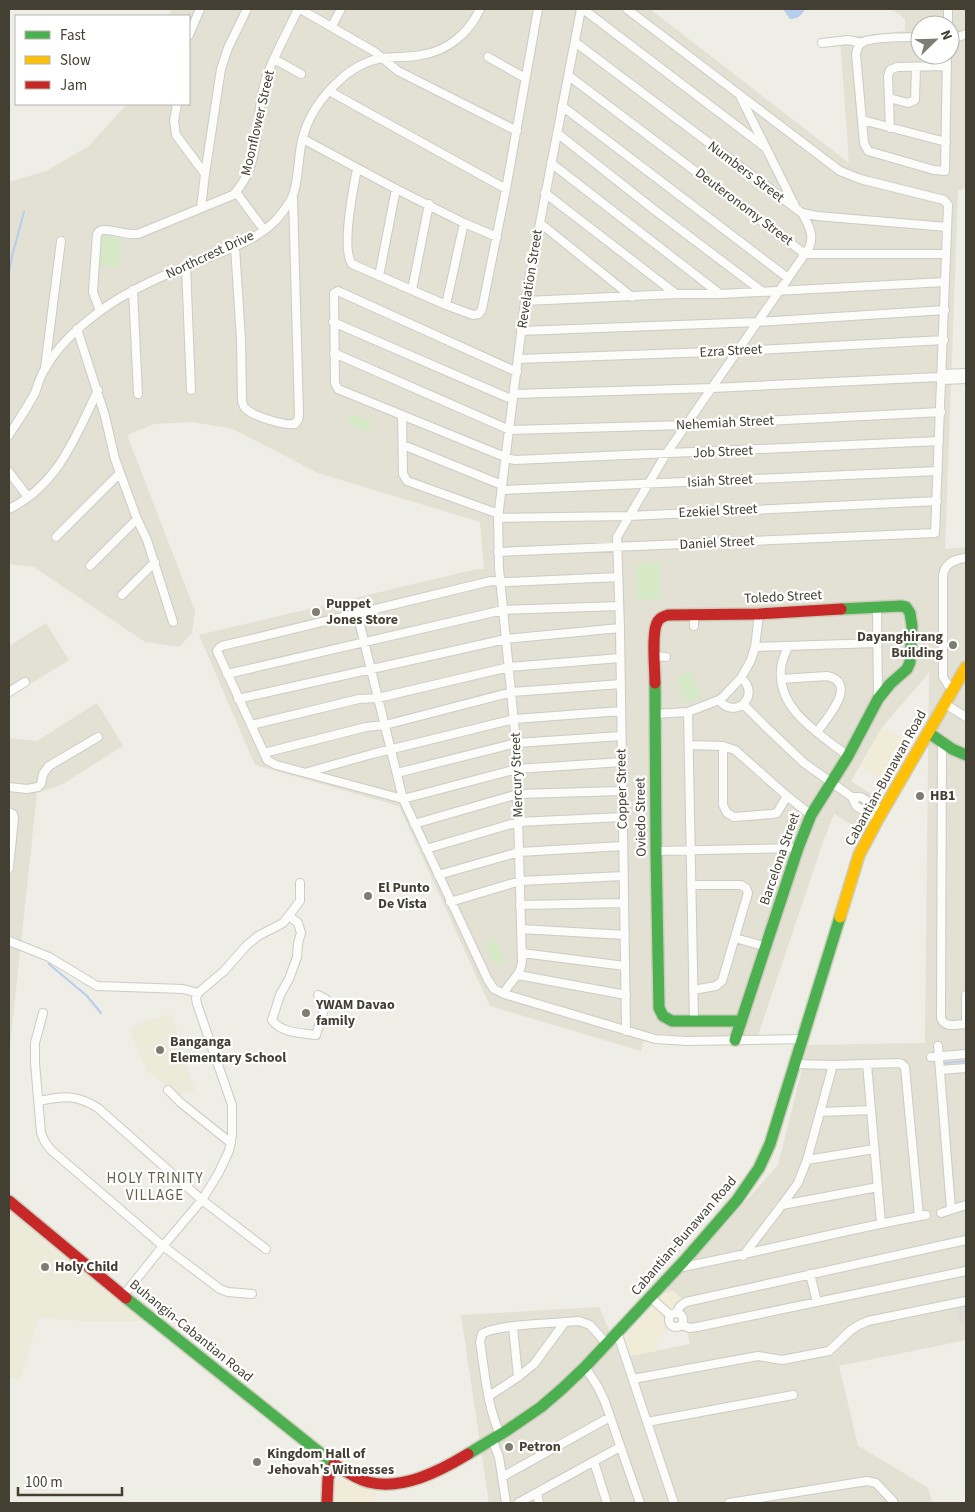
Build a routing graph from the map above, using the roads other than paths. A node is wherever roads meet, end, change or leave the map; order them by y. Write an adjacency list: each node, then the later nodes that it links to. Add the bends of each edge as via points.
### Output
1 (200, 9): 10 (street)
2 (247, 9): 37 (street, via 221,69)
3 (299, 9): 9 (street); 17 (street, Moonflower Street)
4 (341, 9): 9 (street)
5 (480, 9): 16 (street, Northcrest Drive, via 468,28 444,48 420,56)
6 (538, 9): 22 (street)
7 (582, 9): 12 (street, Revelation Street); 34 (street)
8 (627, 9): 24 (street)
9 (332, 26): 16 (street)
10 (190, 33)
11 (910, 38): 14 (street)
12 (574, 42): 21 (street, Revelation Street); 45 (street, Numbers Street)
13 (822, 43): 14 (street, via 848,40)
14 (862, 43): 28 (street, via 856,54)
15 (488, 57): 22 (street)
16 (383, 58): 23 (street, Northcrest Drive, via 356,68); 30 (street, via 398,71)
17 (274, 60): 20 (street); 40 (street, Moonflower Street, via 262,92 248,176)
18 (947, 66): 19 (street); 33 (street)
19 (916, 67): 25 (street, via 890,70); 25 (street, via 915,100 908,103)
20 (301, 74)
21 (569, 76): 27 (street, Revelation Street); 53 (street, Deuteronomy Street)
22 (525, 78): 30 (street)
23 (329, 91): 32 (street, Northcrest Drive, via 316,107); 39 (street)
24 (740, 96): 34 (street); 48 (street, via 840,171 944,200 947,202)
25 (889, 98): 29 (street)
26 (176, 105): 37 (street, via 176,135)
27 (562, 106): 31 (street, Revelation Street); 57 (street)
28 (862, 120): 29 (street); 33 (street, via 868,151 934,170 945,171)
29 (890, 128): 33 (street)
30 (516, 131): 39 (street)
31 (557, 133): 35 (street, Revelation Street); 62 (street)
32 (302, 139): 36 (street); 42 (street, Northcrest Drive)
33 (946, 142)
34 (766, 148): 45 (street)
35 (551, 163): 41 (street, Revelation Street); 64 (street)
36 (357, 169): 38 (street); 56 (street, via 349,218 348,257 352,264)
37 (205, 174): 44 (street)
38 (396, 189): 43 (street); 56 (street)
39 (506, 189): 50 (street)
40 (236, 192): 44 (street, Moonflower Street); 49 (street)
41 (545, 193): 46 (street, Revelation Street); 63 (street)
42 (292, 197): 49 (street, Northcrest Drive); 52 (street, via 297,423 289,425 257,415 243,406)
43 (429, 204): 47 (street); 60 (street)
44 (201, 208): 69 (street, Moonflower Street, via 138,234 98,232 94,292)
45 (799, 211): 48 (street, Numbers Street, via 817,216); 53 (street, via 809,226 812,238)
46 (540, 222): 65 (street); 66 (street, Revelation Street)
47 (464, 223): 50 (street); 67 (street)
48 (947, 227): 54 (street)
49 (264, 230): 52 (street, Northcrest Drive)
50 (497, 237): 67 (street, via 481,312 473,315)
51 (61, 241): 78 (street)
52 (235, 246): 55 (street, Northcrest Drive)
53 (805, 254): 54 (street, Deuteronomy Street); 57 (street, Copper Street)
54 (946, 254): 58 (street)
55 (186, 266): 59 (street, Northcrest Drive); 85 (street)
56 (379, 276): 60 (street)
57 (788, 278): 61 (street, Copper Street)
58 (946, 282): 61 (street); 68 (street)
59 (133, 290): 69 (street, Northcrest Drive); 86 (street)
60 (412, 290): 67 (street)
61 (779, 291): 62 (street); 71 (street, Copper Street)
62 (763, 292): 64 (street)
63 (676, 294): 64 (street); 65 (street)
64 (720, 294)
65 (632, 297): 66 (street)
66 (525, 301): 73 (street, Revelation Street)
67 (446, 305)
68 (944, 310): 71 (street); 74 (street)
69 (100, 311): 72 (street, Northcrest Drive)
70 (334, 322): 76 (street); 79 (street, via 333,296 340,292); 87 (street)
71 (758, 322): 73 (street); 75 (street, Copper Street)
72 (77, 329): 78 (street, Northcrest Drive); 84 (street)
73 (521, 331): 77 (street, Revelation Street)
74 (944, 340): 75 (street, Ezra Street); 81 (street)
75 (738, 351): 77 (street, Ezra Street); 83 (street, Copper Street)
76 (334, 353): 89 (street, Job Street, via 335,383 340,390); 91 (street)
77 (518, 359): 79 (street, Revelation Street)
78 (44, 369): 92 (street, Northcrest Drive, via 26,410)
79 (516, 372): 87 (street, Revelation Street)
80 (966, 373): 81 (street)
81 (941, 377): 82 (street); 83 (street); 88 (street)
82 (966, 379)
83 (712, 388): 87 (street); 90 (street, Copper Street)
84 (98, 390): 99 (street); 102 (street, via 60,465)
85 (191, 390)
86 (138, 394)
87 (514, 397): 91 (street, Revelation Street)
88 (941, 412): 90 (street, Nehemiah Street); 93 (street)
89 (402, 415): 94 (street); 96 (street, Job Street)
90 (686, 425): 91 (street, Nehemiah Street); 95 (street, Copper Street)
91 (510, 430): 96 (street, Revelation Street)
92 (9, 435)
93 (940, 442): 95 (street, Job Street); 97 (street)
94 (403, 445): 101 (street); 105 (street, via 404,474 409,482)
95 (666, 454): 96 (street, Job Street, via 515,460); 100 (street, Copper Street)
96 (506, 457): 101 (street, Revelation Street)
97 (938, 471): 100 (street, Isiah Street); 103 (street)
98 (9, 472): 102 (street)
99 (120, 473): 107 (street); 108 (street)
100 (649, 484): 101 (street, Isiah Street); 106 (street, Copper Street)
101 (502, 488): 105 (street, Revelation Street)
102 (28, 497): 104 (street)
103 (937, 501): 106 (street, Ezekiel Street); 109 (street, Daniel Street, via 936,532)
104 (9, 510)
105 (498, 516): 106 (street, Ezekiel Street); 110 (street, Revelation Street)
106 (629, 516): 109 (street, Copper Street, via 617,537)
107 (137, 520): 112 (street); 113 (street)
108 (56, 537)
109 (617, 547): 110 (street, Daniel Street); 114 (street, Copper Street)
110 (498, 552): 115 (street, Mercury Street)
111 (966, 558): 140 (street, via 949,564 943,575 943,677)
112 (155, 562): 116 (street); 124 (street)
113 (90, 566)
114 (618, 578): 115 (street); 117 (street, Copper Street)
115 (500, 581): 120 (street, Mercury Street); 121 (street, via 491,580)
116 (122, 595)
117 (619, 606): 120 (street); 125 (street, Copper Street)
118 (877, 608): 119 (main road, Toledo Street, via 901,606); 122 (main road, Toledo Street); 128 (street)
119 (909, 609): 145 (main road, Barcelona Street, via 912,627 910,662)
120 (503, 610): 126 (street, Mercury Street); 127 (street)
121 (357, 613): 127 (street); 135 (street, via 222,646 217,649)
122 (759, 614): 123 (main road, Toledo Street, via 694,620 668,615); 130 (street)
123 (659, 618): 151 (main road, Oviedo Street, via 655,626 660,656)
124 (173, 622)
125 (620, 628): 126 (street); 131 (street, Copper Street)
126 (506, 640): 132 (street, Mercury Street); 134 (street)
127 (365, 643): 134 (street); 135 (street)
128 (877, 643): 129 (street); 145 (street)
129 (788, 647): 130 (street); 137 (street)
130 (755, 648): 136 (street)
131 (620, 658): 132 (street); 139 (street, Copper Street)
132 (509, 667): 142 (street, Mercury Street); 143 (street)
133 (966, 667): 140 (main road, Cabantian-Bunawan Road)
134 (371, 670): 143 (street); 144 (street)
135 (227, 674): 144 (street)
136 (741, 678): 146 (street); 147 (street, via 749,690)
137 (781, 679): 156 (street, via 792,709); 156 (street, via 827,676 838,680 841,685 839,699)
138 (25, 682): 141 (street)
139 (621, 684): 142 (street); 149 (street, Copper Street)
140 (954, 689): 148 (main road, Cabantian-Bunawan Road)
141 (9, 692)
142 (512, 692): 153 (street, Mercury Street); 155 (street)
143 (378, 698): 154 (street, via 359,699); 155 (street)
144 (238, 699): 154 (street)
145 (878, 699): 167 (main road, Barcelona Street)
146 (719, 700): 147 (street, via 729,708); 150 (street)
147 (744, 704): 172 (street, via 804,763)
148 (945, 704): 152 (street); 157 (main road, Cabantian-Bunawan Road)
149 (621, 711): 153 (street); 158 (street, Copper Street)
150 (688, 712): 151 (street); 162 (street)
151 (655, 714): 188 (main road, Oviedo Street)
152 (966, 717)
153 (515, 719): 160 (street, Mercury Street); 164 (street)
154 (251, 725): 166 (street)
155 (385, 725): 164 (street); 166 (street, via 366,727)
156 (817, 732): 167 (street)
157 (929, 733): 161 (main road); 180 (main road, Cabantian-Bunawan Road)
158 (622, 736): 160 (street); 168 (street, Copper Street)
159 (98, 737): 173 (street, via 49,766 38,787)
160 (516, 743): 169 (street, Mercury Street); 171 (street)
161 (942, 744): 165 (main road); 217 (street, via 941,1018 949,1025)
162 (689, 745): 163 (street); 187 (street)
163 (724, 746): 176 (street, via 742,755); 176 (street, via 723,805 727,813 734,817 777,813)
164 (391, 750): 170 (street); 171 (street)
165 (966, 755)
166 (265, 756): 170 (street, via 276,765)
167 (848, 756): 172 (main road, Barcelona Street)
168 (622, 762): 169 (street); 174 (street, Copper Street)
169 (517, 769): 175 (street, Mercury Street); 177 (street)
170 (306, 772): 177 (street)
171 (396, 773): 177 (street)
172 (831, 783): 179 (main road, Barcelona Street); 180 (street, via 852,797 856,806)
173 (9, 788)
174 (622, 791): 175 (street); 181 (street, Copper Street)
175 (518, 794): 182 (street, Mercury Street); 183 (street)
176 (787, 796): 179 (street)
177 (403, 799): 183 (street)
178 (11, 813): 190 (street, via 14,818)
179 (811, 815): 185 (main road, Barcelona Street)
180 (880, 815): 219 (main road, Cabantian-Bunawan Road, via 859,855)
181 (623, 817): 182 (street); 184 (street, Copper Street)
182 (518, 822): 186 (street); 189 (street, Mercury Street)
183 (414, 824): 186 (street)
184 (623, 846): 189 (street); 192 (street, Copper Street)
185 (798, 848): 187 (street); 204 (main road, Barcelona Street)
186 (426, 849): 191 (street)
187 (691, 850): 188 (street); 195 (street)
188 (656, 851): 215 (main road, Oviedo Street, via 659,1008 663,1016 672,1021)
189 (519, 852): 191 (street); 193 (street, Mercury Street)
190 (9, 868)
191 (438, 875): 196 (street)
192 (624, 876): 193 (street); 197 (street, Copper Street)
193 (520, 881): 196 (street); 198 (street, Mercury Street)
194 (300, 883): 199 (street, via 300,901)
195 (691, 885): 202 (street, via 741,885 746,888 748,893); 208 (street)
196 (450, 902): 210 (street, via 488,980 494,989)
197 (624, 903): 198 (street); 201 (street, Copper Street)
198 (520, 905): 200 (street, Mercury Street)
199 (289, 916): 209 (street, via 284,923 247,944 224,971); 211 (street, via 298,923 301,933 297,957 272,1020 276,1026 288,1031 316,1035 326,1003 326,999)
200 (521, 930): 201 (street); 205 (street, Mercury Street)
201 (625, 935): 206 (street, Copper Street)
202 (735, 938): 204 (street); 208 (street, via 722,981 710,988)
203 (9, 941): 209 (street, via 49,957 97,986)
204 (767, 947): 216 (main road, Barcelona Street)
205 (522, 953): 206 (street); 207 (street, Mercury Street, via 522,968)
206 (625, 966): 212 (street, Copper Street)
207 (518, 975): 210 (street, Mercury Street); 212 (street)
208 (693, 990): 215 (street)
209 (198, 992): 233 (street, via 197,1004 232,1105)
210 (504, 994): 218 (street)
211 (318, 995)
212 (626, 995): 218 (street, Copper Street)
213 (966, 995): 217 (street)
214 (43, 1012): 230 (street, via 35,1043)
215 (694, 1021): 216 (main road)
216 (741, 1021): 220 (main road, Barcelona Street)
217 (966, 1024)
218 (626, 1031): 220 (street, via 655,1039)
219 (803, 1039): 220 (street); 224 (main road, Cabantian-Bunawan Road)
220 (735, 1040)
221 (938, 1046): 223 (street)
222 (966, 1054): 223 (street)
223 (935, 1057): 228 (street)
224 (795, 1064): 226 (street); 248 (main road, Cabantian-Bunawan Road, via 770,1144 756,1175)
225 (867, 1064): 226 (street); 231 (street); 243 (street, via 899,1063 904,1067 922,1216)
226 (833, 1065): 232 (street)
227 (966, 1068): 228 (street)
228 (940, 1070): 241 (street)
229 (168, 1090): 233 (street)
230 (39, 1101): 237 (street, via 61,1096 86,1100); 245 (street, via 41,1133 51,1150)
231 (871, 1110): 232 (street); 234 (street)
232 (821, 1112): 235 (street)
233 (231, 1143): 237 (street, via 227,1158)
234 (874, 1149): 235 (street); 236 (street)
235 (808, 1160): 239 (street, via 798,1183)
236 (878, 1187): 239 (street); 243 (street)
237 (202, 1200): 245 (street); 246 (street)
238 (10, 1203): 252 (main road, Buhangin-Cabantian Road)
239 (782, 1205): 247 (street)
240 (966, 1205): 241 (street)
241 (951, 1209): 242 (street)
242 (941, 1212)
243 (881, 1223): 247 (street)
244 (966, 1240): 250 (street)
245 (163, 1246): 251 (street, via 220,1289); 252 (street)
246 (266, 1250)
247 (743, 1256): 248 (street)
248 (678, 1268): 253 (main road, Cabantian-Bunawan Road)
249 (966, 1271): 255 (street)
250 (810, 1274): 255 (street); 256 (street, via 686,1302)
251 (252, 1294)
252 (123, 1296): 272 (main road, Buhangin-Cabantian Road)
253 (650, 1297): 256 (street); 260 (main road, Cabantian-Bunawan Road)
254 (966, 1301): 264 (street, via 868,1321 851,1330 829,1351 782,1360 758,1356)
255 (817, 1302): 258 (street, via 693,1328)
256 (673, 1314): 258 (street, via 681,1314 684,1318); 258 (street, via 669,1320 671,1325)
257 (565, 1322): 259 (street); 261 (street, via 579,1321 590,1325); 263 (street, via 538,1360)
258 (682, 1325)
259 (513, 1327): 263 (street); 266 (street, via 488,1330 480,1337)
260 (617, 1332): 261 (main road, Cabantian-Bunawan Road); 264 (street)
261 (607, 1344): 262 (main road, Cabantian-Bunawan Road)
262 (585, 1367): 267 (street, via 598,1387); 269 (main road, Cabantian-Bunawan Road, via 551,1399)
263 (518, 1377): 266 (street)
264 (633, 1379): 268 (street)
265 (793, 1395): 268 (street)
266 (489, 1396): 269 (street)
267 (610, 1417): 270 (street); 273 (street)
268 (647, 1422): 282 (street)
269 (496, 1437): 272 (main road, Cabantian-Bunawan Road, via 443,1467 389,1484 362,1480); 273 (street)
270 (620, 1447): 271 (street); 281 (street)
271 (594, 1462): 274 (street); 280 (street)
272 (334, 1464): 276 (main road, via 327,1480)
273 (502, 1477): 277 (street)
274 (537, 1493): 278 (street); 279 (street)
275 (893, 1501): 283 (street, via 876,1483 867,1481)
276 (327, 1503)
277 (506, 1503)
278 (518, 1503)
279 (538, 1503)
280 (608, 1503)
281 (640, 1503)
282 (674, 1503)
283 (730, 1503)

